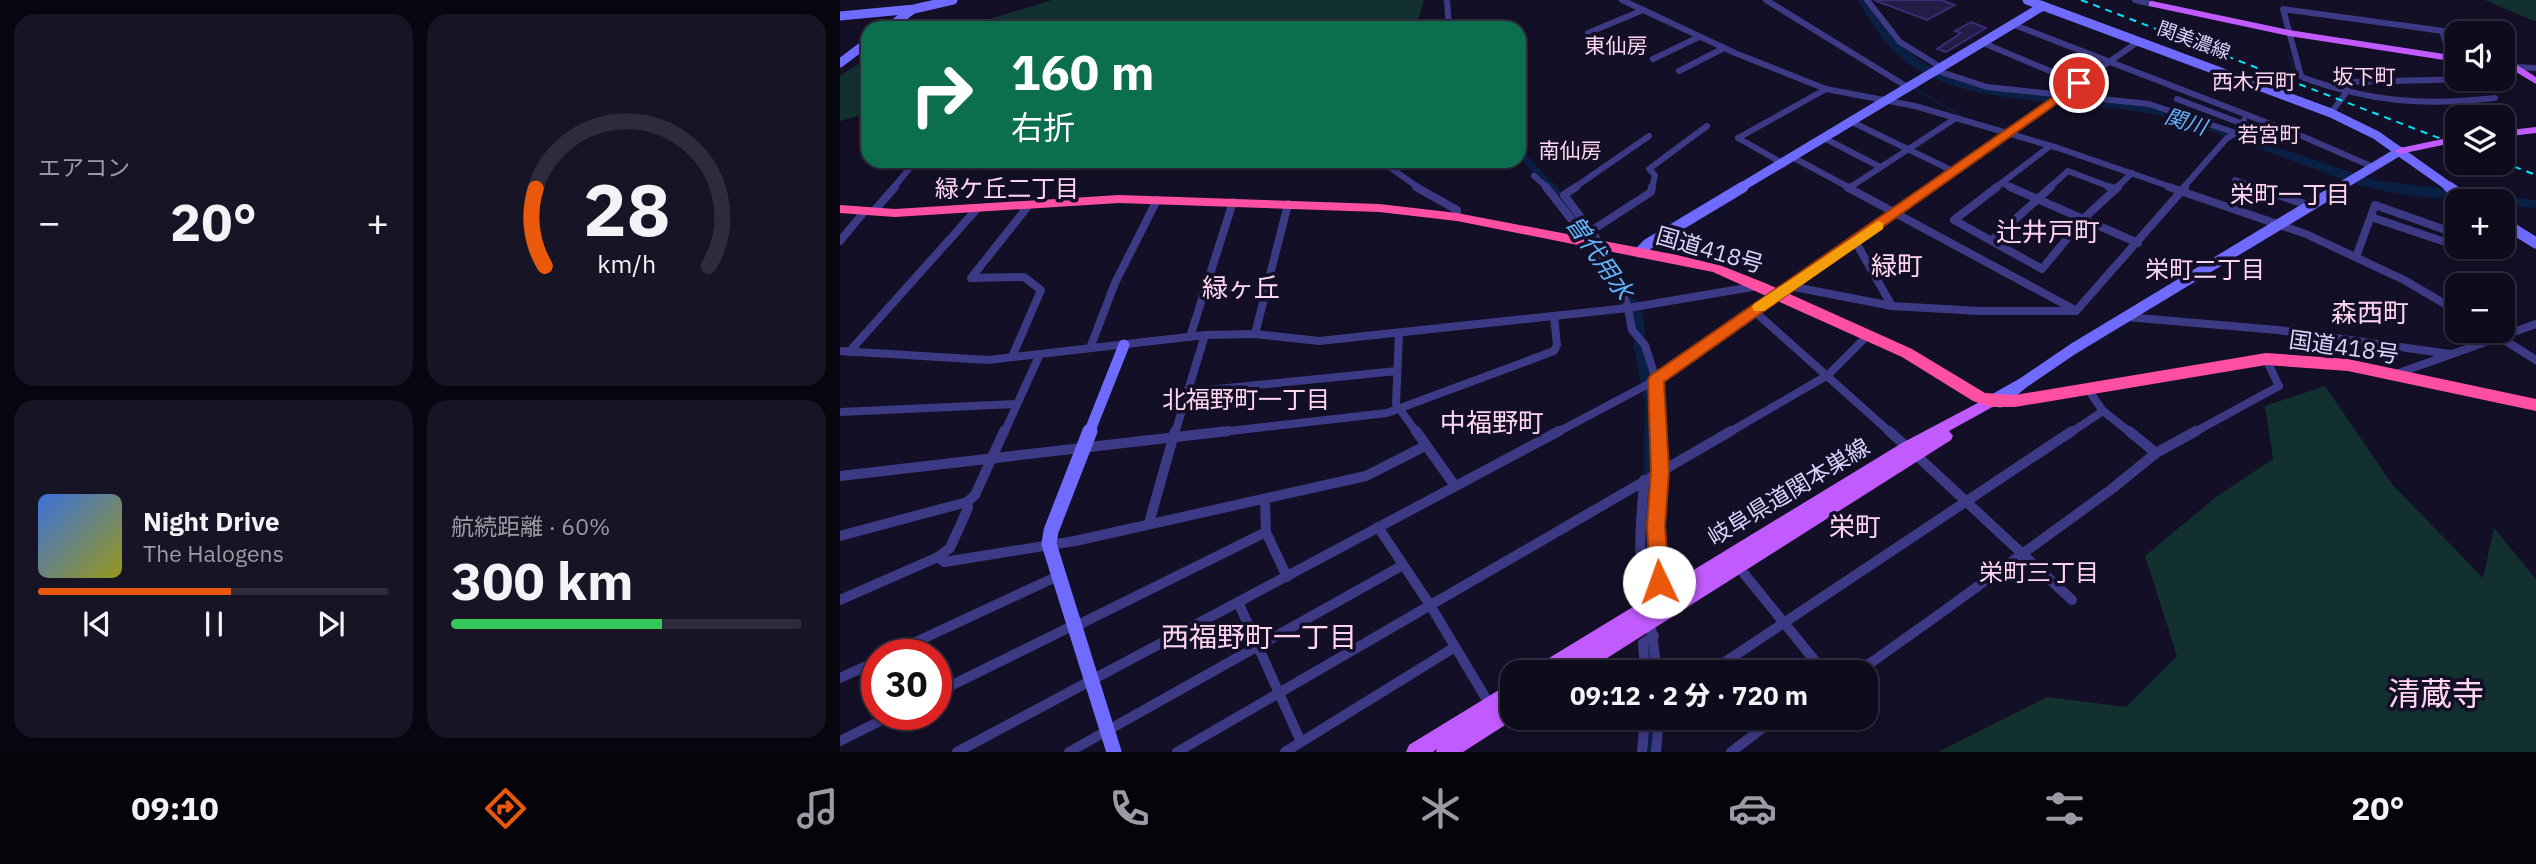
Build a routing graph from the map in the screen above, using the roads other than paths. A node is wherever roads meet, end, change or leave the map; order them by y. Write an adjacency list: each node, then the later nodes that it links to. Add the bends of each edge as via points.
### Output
1 (927, 0): 11 (street)
2 (953, 0): 11 (street)
3 (1447, 0): 15 (street)
4 (1622, 0): 12 (street)
5 (1766, 0): 39 (street)
6 (1867, 0): 34 (street, via 1900,42)
7 (2027, 0): 10 (street, 関美濃線)
8 (2135, 0): 9 (street)
9 (2152, 4): 20 (main road)
10 (2043, 6): 16 (street); 23 (street, 関美濃線)
11 (915, 9): 13 (street); 14 (street)
12 (1643, 10): 19 (street); 21 (street)
13 (840, 16)
14 (898, 21)
15 (1449, 21)
16 (2012, 24): 24 (street); 29 (street)
17 (2442, 31): 18 (street); 20 (street, via 2283,9); 22 (street)
18 (2445, 31)
19 (1588, 33)
20 (2289, 33): 27 (main road); 42 (street, via 2301,76)
21 (1699, 37): 26 (street); 28 (street)
22 (2445, 38)
23 (2139, 41): 29 (street); 48 (street, 関美濃線)
24 (1983, 43): 34 (street); 38 (street)
25 (861, 48): 30 (street)
26 (1724, 48): 35 (street); 40 (street)
27 (2445, 57)
28 (1653, 59)
29 (2110, 62): 38 (street); 41 (street)
30 (840, 63)
31 (2515, 66): 33 (street)
32 (2515, 67): 37 (main road)
33 (2536, 68)
34 (1940, 69): 39 (street); 43 (street, via 1987,87)
35 (1679, 71)
36 (2445, 80): 42 (street, via 2349,82)
37 (2536, 81)
38 (2079, 83): 43 (street)
39 (1909, 88): 46 (street)
40 (1826, 89): 46 (street); 64 (street, via 1738,138)
41 (2186, 91): 45 (street); 49 (street)
42 (2346, 94): 44 (street, via 2404,105); 48 (street)
43 (2062, 95): 47 (street, via 2123,100); 56 (street)
44 (2495, 98)
45 (2177, 99): 47 (street); 52 (street)
46 (1887, 102): 50 (street); 51 (street)
47 (2172, 111): 57 (street)
48 (2331, 113): 63 (street, 関美濃線)
49 (2245, 114): 52 (street); 66 (street)
50 (1956, 118): 56 (street); 62 (street)
51 (1852, 122): 59 (street); 62 (street)
52 (2244, 124): 57 (street)
53 (1707, 127): 94 (street, via 1649,169 1655,175 1651,192)
54 (2536, 130): 55 (main road)
55 (2515, 132)
56 (2008, 134): 61 (street); 69 (street)
57 (2230, 135): 77 (street)
58 (1649, 136): 94 (street, via 1564,195)
59 (1826, 139): 64 (street); 65 (street)
60 (2445, 142): 63 (main road)
61 (2050, 146): 70 (street); 73 (street)
62 (1908, 149): 65 (street); 69 (street)
63 (2400, 151): 66 (street); 76 (street, 関美濃線)
64 (1789, 161): 74 (street); 101 (street)
65 (1880, 167): 74 (street)
66 (2373, 167): 83 (street)
67 (910, 168): 86 (street)
68 (1391, 168): 88 (street, via 1457,210)
69 (1955, 172): 87 (street)
70 (2132, 173): 75 (street); 77 (street)
71 (1534, 176): 94 (street)
72 (2235, 180): 83 (street)
73 (2004, 184): 78 (street); 95 (street, via 1954,220)
74 (1849, 188): 87 (street)
75 (2115, 189): 78 (street, via 2068,171); 90 (street)
76 (2452, 189)
77 (2181, 190): 91 (street); 99 (street)
78 (2038, 198): 90 (street); 95 (street)
79 (1157, 200): 80 (highway, 国道418号); 82 (highway, 国道418号); 122 (street, via 1115,283)
80 (1233, 202): 81 (highway, 国道418号); 118 (street)
81 (1288, 204): 88 (highway, 国道418号); 115 (street)
82 (1028, 205): 85 (highway, 国道418号); 126 (street, via 971,278 1024,277 1041,290)
83 (2311, 206): 91 (street)
84 (840, 209): 86 (highway, 国道418号)
85 (976, 209): 86 (highway, 国道418号); 123 (street)
86 (870, 211): 96 (street)
87 (1896, 214): 97 (street); 109 (street)
88 (1457, 217): 94 (highway, 国道418号)
89 (2371, 217): 92 (street, via 2375,205); 98 (street); 102 (street)
90 (2084, 218): 95 (street, via 2042,268); 99 (street)
91 (2278, 225): 102 (street); 111 (street)
92 (2445, 229)
93 (2515, 230): 100 (street)
94 (1590, 239): 101 (highway, 国道418号); 107 (street, via 1619,284)
95 (1992, 240)
96 (840, 241)
97 (1855, 241): 104 (street); 106 (street)
98 (2445, 242)
99 (2138, 243): 109 (street)
100 (2536, 243)
101 (1640, 252): 103 (highway, 国道418号)
102 (2356, 257): 105 (street)
103 (1760, 285): 104 (highway, 国道418号); 107 (street)
104 (1784, 290): 106 (street); 108 (street); 117 (highway, 国道418号)
105 (2445, 304)
106 (1892, 306): 109 (street)
107 (1628, 308): 110 (street); 132 (street, via 1632,330 1645,345)
108 (1754, 311): 130 (street); 132 (street)
109 (2076, 311)
110 (1554, 316): 114 (street); 138 (street, via 1557,345 1553,351)
111 (2126, 317): 125 (street, via 2278,330); 135 (street)
112 (2536, 324): 113 (street)
113 (2515, 329)
114 (1399, 333): 115 (street, via 1319,341); 129 (street)
115 (1255, 334): 116 (street)
116 (1205, 335): 118 (street); 134 (street)
117 (1868, 335): 130 (street); 135 (highway, 国道418号)
118 (1190, 337): 121 (street)
119 (2474, 343): 125 (street)
120 (2509, 343): 128 (street)
121 (1124, 345): 122 (street); 143 (street)
122 (1090, 348): 124 (street)
123 (844, 352): 126 (street)
124 (1040, 354): 126 (street); 136 (street)
125 (2450, 354): 131 (street)
126 (1012, 357)
127 (2266, 359): 131 (highway, 国道418号, via 2348,365); 133 (highway, 国道418号); 145 (street, via 2279,386)
128 (2536, 360)
129 (1398, 371): 134 (street); 138 (street, via 1396,404)
130 (1828, 375): 144 (street); 147 (street)
131 (2395, 375): 137 (highway, 国道418号)
132 (1656, 380): 147 (street); 150 (street)
133 (2087, 388): 135 (highway, 国道418号); 139 (street)
134 (1187, 392): 141 (street)
135 (1996, 402): 144 (main road, 岐阜県道関本巣線)
136 (1016, 404): 140 (street); 146 (street)
137 (2536, 405)
138 (1400, 410): 141 (street); 142 (street)
139 (2103, 411): 145 (street); 153 (street)
140 (840, 412)
141 (1173, 436): 143 (street); 154 (street)
142 (1425, 446): 150 (street); 151 (street, via 1366,476)
143 (1084, 448): 146 (street); 158 (street)
144 (1911, 451): 153 (street); 162 (main road, 岐阜県道関本巣線); 165 (main road, 岐阜県道関本巣線)
145 (2156, 453): 159 (street)
146 (990, 459): 148 (street); 152 (street, via 975,495)
147 (1660, 471): 149 (street); 165 (street, via 1656,526)
148 (840, 476)
149 (1644, 480): 165 (street, via 1643,580 1648,587); 169 (street)
150 (1455, 486): 155 (street)
151 (1265, 499): 154 (street); 156 (street)
152 (967, 502): 157 (street); 160 (street, via 950,548)
153 (1967, 503): 159 (street); 171 (street)
154 (1149, 523): 158 (street)
155 (1378, 527): 161 (street); 164 (street)
156 (1266, 532): 164 (street); 172 (street)
157 (840, 536)
158 (1049, 544): 160 (street, via 944,562); 163 (street)
159 (2023, 554): 167 (street); 183 (street)
160 (938, 557): 166 (street)
161 (1403, 565): 169 (street); 175 (street)
162 (1737, 565): 170 (main road, 岐阜県道関本巣線); 171 (street)
163 (1058, 576): 172 (street); 174 (street)
164 (1287, 577): 168 (street)
165 (1661, 589): 177 (main road, 岐阜県道関本巣線)
166 (840, 600)
167 (2072, 600)
168 (1238, 602): 175 (street); 186 (street)
169 (1430, 605): 176 (street); 188 (street)
170 (1650, 620): 173 (street); 178 (main road, 岐阜県道関本巣線)
171 (1785, 624): 181 (street); 182 (street)
172 (1074, 626): 186 (street); 187 (street)
173 (1654, 636): 179 (street, via 1643,643); 180 (street)
174 (922, 639)
175 (1258, 646): 188 (street); 193 (street)
176 (1455, 647): 190 (street); 198 (street)
177 (1559, 660)
178 (1588, 660)
179 (1644, 660)
180 (1656, 660)
181 (1729, 660)
182 (1814, 660)
183 (1875, 660)
184 (861, 668): 185 (street)
185 (840, 678)
186 (1091, 680): 193 (street); 199 (street)
187 (952, 685)
188 (1279, 693): 198 (street); 202 (street)
189 (1500, 699): 190 (main road)
190 (1490, 705): 204 (main road)
191 (1500, 717): 205 (main road)
192 (862, 730): 197 (street)
193 (1107, 730): 200 (street); 201 (street)
194 (1644, 730): 206 (street)
195 (1658, 730): 207 (street)
196 (1760, 730): 208 (street)
197 (840, 741)
198 (1301, 742): 203 (street)
199 (957, 752)
200 (1069, 752)
201 (1114, 752)
202 (1177, 752)
203 (1285, 752)
204 (1416, 752)
205 (1446, 752)
206 (1642, 752)
207 (1656, 752)
208 (1731, 752)

